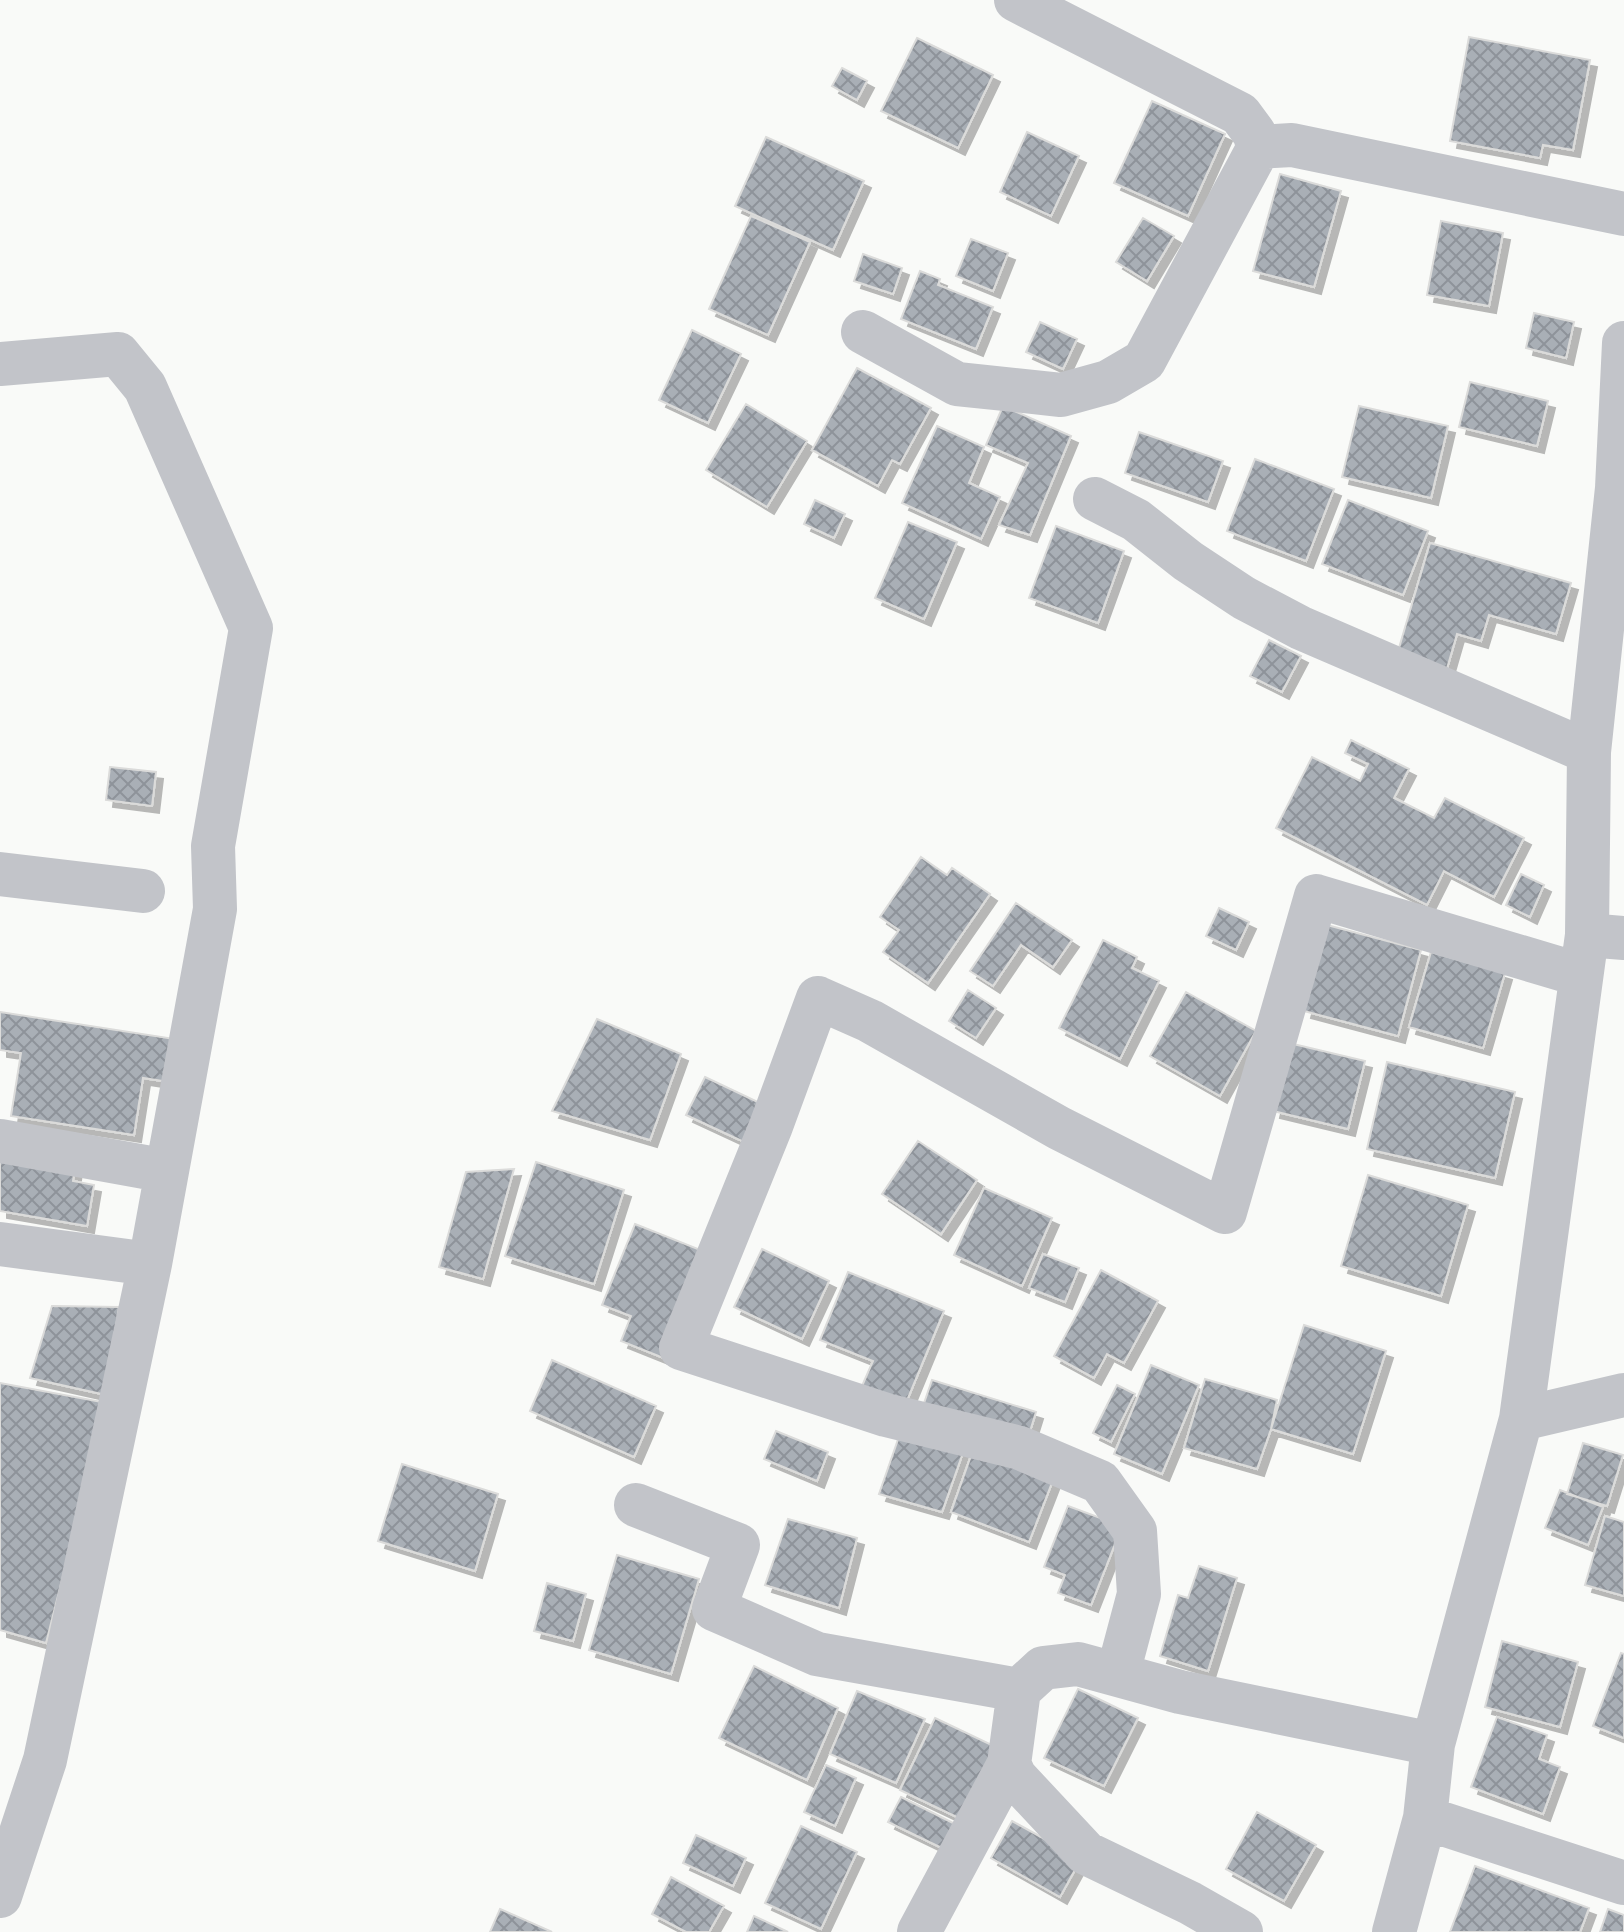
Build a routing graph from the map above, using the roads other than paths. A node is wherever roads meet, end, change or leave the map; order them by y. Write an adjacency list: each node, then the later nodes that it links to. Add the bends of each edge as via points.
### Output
1 (1016, 0): 2 (street, via 1240,114)
2 (1259, 147): 3 (street, via 1292,145); 4 (street, via 1144,361 1108,382 1061,395 957,384)
3 (1624, 214)
4 (863, 332)
5 (1624, 343): 7 (street)
6 (0, 364): 14 (street, via 118,354 145,387 251,628 213,846 215,909)
7 (1620, 489): 9 (street)
8 (1095, 499): 9 (street, via 1136,520 1244,598 1301,628)
9 (1589, 752): 12 (street)
10 (0, 874): 11 (street)
11 (143, 891)
12 (1598, 949): 18 (street); 20 (street, via 1316,896 1225,1212 818,998 681,1348 886,1415 1020,1448 1100,1482 1135,1531 1139,1594)
13 (0, 1141): 14 (street)
14 (167, 1171): 16 (street)
15 (0, 1244): 16 (street)
16 (150, 1264): 26 (street, via 45,1760)
17 (1624, 1395): 18 (street)
18 (1521, 1419): 22 (street)
19 (636, 1505): 21 (street, via 738,1545 714,1609 817,1654)
20 (1118, 1673): 21 (street, via 1078,1664 1043,1668); 22 (street, via 1180,1692)
21 (1019, 1690): 23 (street)
22 (1433, 1744): 24 (street)
23 (1009, 1764): 27 (street); 28 (street, via 1086,1853)
24 (1425, 1818): 25 (street); 29 (street)
25 (1624, 1883)
26 (0, 1896)
27 (919, 1932)
28 (1241, 1932)
29 (1394, 1932)

